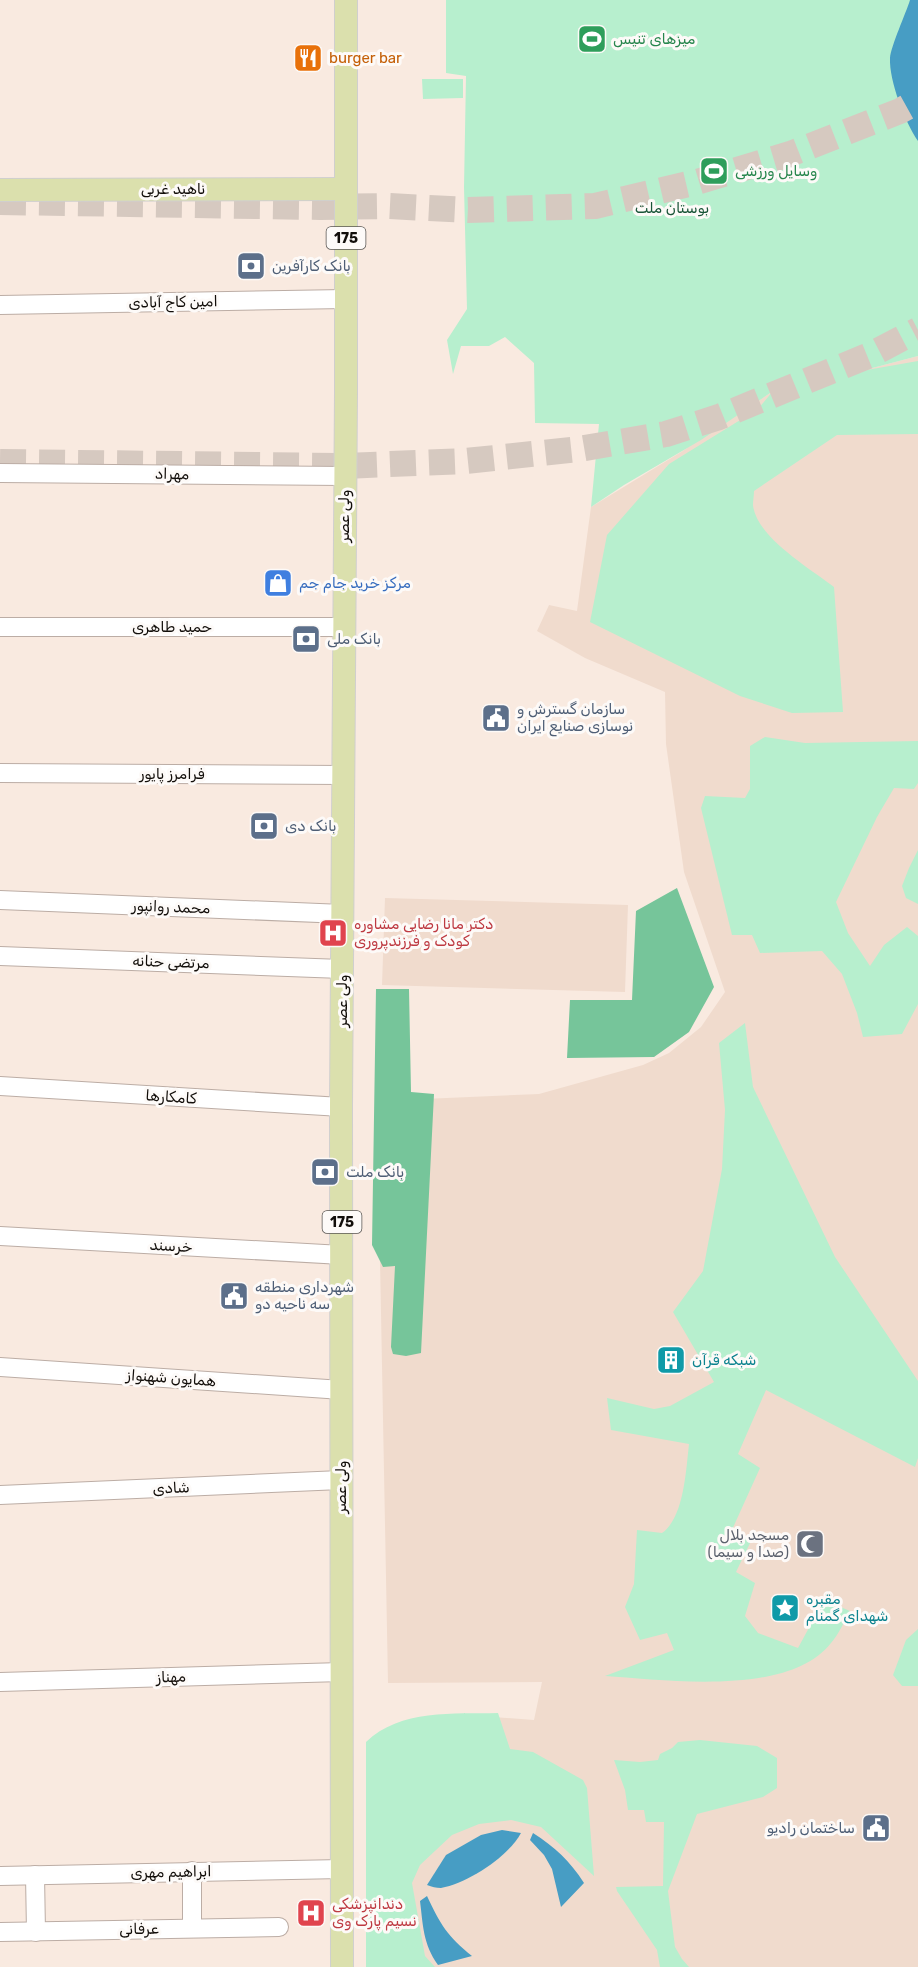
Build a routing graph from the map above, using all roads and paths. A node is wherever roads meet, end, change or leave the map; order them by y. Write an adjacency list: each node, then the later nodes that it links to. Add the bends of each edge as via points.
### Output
1 (346, 0): 2 (main road, ولی عصر / 175)
2 (346, 189): 3 (main road, ناهید غربی); 4 (main road, ولی عصر / 175)
3 (0, 190)
4 (345, 299): 5 (street, امین کاج آبادی); 7 (main road, ولی عصر / 175)
5 (0, 305)
6 (0, 473): 7 (street, مهراد)
7 (344, 476): 9 (main road, ولی عصر / 175)
8 (0, 627): 9 (street, حمید طاهری)
9 (345, 627): 11 (main road, ولی عصر / 175)
10 (0, 773): 11 (street, فرامرز پایور)
11 (344, 775): 13 (main road, ولی عصر / 175)
12 (0, 900): 13 (street, محمد روانپور)
13 (343, 914): 15 (main road, ولی عصر / 175)
14 (0, 956): 15 (street, مرتضی حنانه)
15 (342, 969): 17 (main road, ولی عصر / 175)
16 (0, 1086): 17 (street, کامکارها)
17 (341, 1107): 19 (main road, ولی عصر / 175)
18 (0, 1236): 19 (street, خرسند)
19 (342, 1255): 21 (main road, ولی عصر / 175)
20 (0, 1367): 21 (street, همایون شهنواز)
21 (342, 1390): 22 (main road, ولی عصر / 175)
22 (341, 1480): 23 (street, شادی); 24 (main road, ولی عصر / 175)
23 (0, 1496)
24 (342, 1672): 25 (street, مهناز); 26 (main road, ولی عصر / 175)
25 (0, 1682)
26 (342, 1869): 27 (street, ابراهیم مهری); 34 (main road, ولی عصر / 175)
27 (192, 1871): 28 (street, ابراهیم مهری); 31 (street)
28 (35, 1875): 29 (street, ابراهیم مهری); 33 (street)
29 (0, 1876)
30 (279, 1927): 31 (street, عرفانی)
31 (192, 1928): 33 (street, عرفانی)
32 (0, 1932): 33 (street, عرفانی)
33 (36, 1932)
34 (342, 1967)

